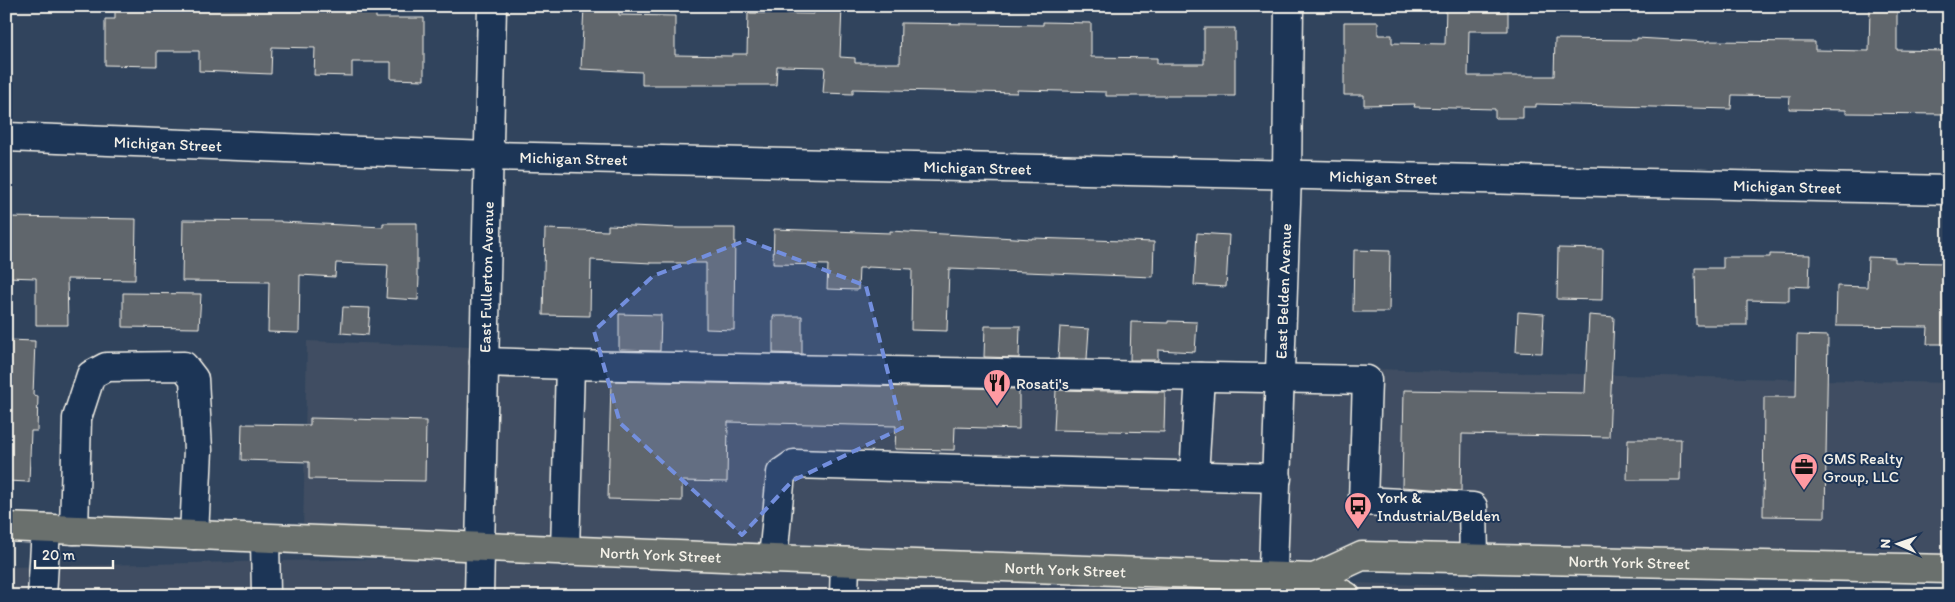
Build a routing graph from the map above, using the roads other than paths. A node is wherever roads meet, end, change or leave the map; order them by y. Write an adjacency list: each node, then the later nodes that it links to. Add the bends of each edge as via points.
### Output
1 (492, 6): 4 (street, East Fullerton Avenue)
2 (1289, 6): 5 (street, East Belden Avenue)
3 (6, 137): 4 (street, Michigan Street)
4 (488, 156): 5 (street, Michigan Street); 7 (street, East Fullerton Avenue)
5 (1287, 175): 6 (street, Michigan Street); 10 (street, East Belden Avenue)
6 (1949, 190)
7 (484, 362): 8 (street); 18 (street, East Fullerton Avenue)
8 (570, 366): 9 (street); 19 (street)
9 (1200, 376): 10 (street); 11 (street)
10 (1280, 378): 12 (street, East Belden Avenue); 20 (street, via 1367,380 1363,501 1473,507)
11 (1194, 475): 12 (street); 21 (street, via 794,464 780,473)
12 (1277, 478): 25 (street, East Belden Avenue)
13 (6, 527): 14 (main road, North York Street)
14 (46, 529): 15 (main road, North York Street); 26 (street)
15 (74, 530): 16 (main road, North York Street); 16 (street, via 77,418 91,375 106,367 184,366 194,379 198,450)
16 (194, 535): 17 (main road, North York Street)
17 (265, 538): 18 (main road, North York Street); 27 (street)
18 (481, 548): 19 (main road, North York Street); 28 (street, East Fullerton Avenue)
19 (565, 551): 21 (main road, North York Street)
20 (1474, 558): 23 (main road, North York Street); 24 (main road, North York Street, via 1362,556)
21 (773, 559): 22 (main road, North York Street)
22 (846, 562): 25 (main road, North York Street); 29 (street)
23 (1949, 569)
24 (1314, 578): 25 (main road, North York Street); 30 (main road, North York Street)
25 (1272, 586)
26 (42, 596)
27 (266, 596)
28 (479, 596)
29 (844, 596)
30 (1346, 596)

